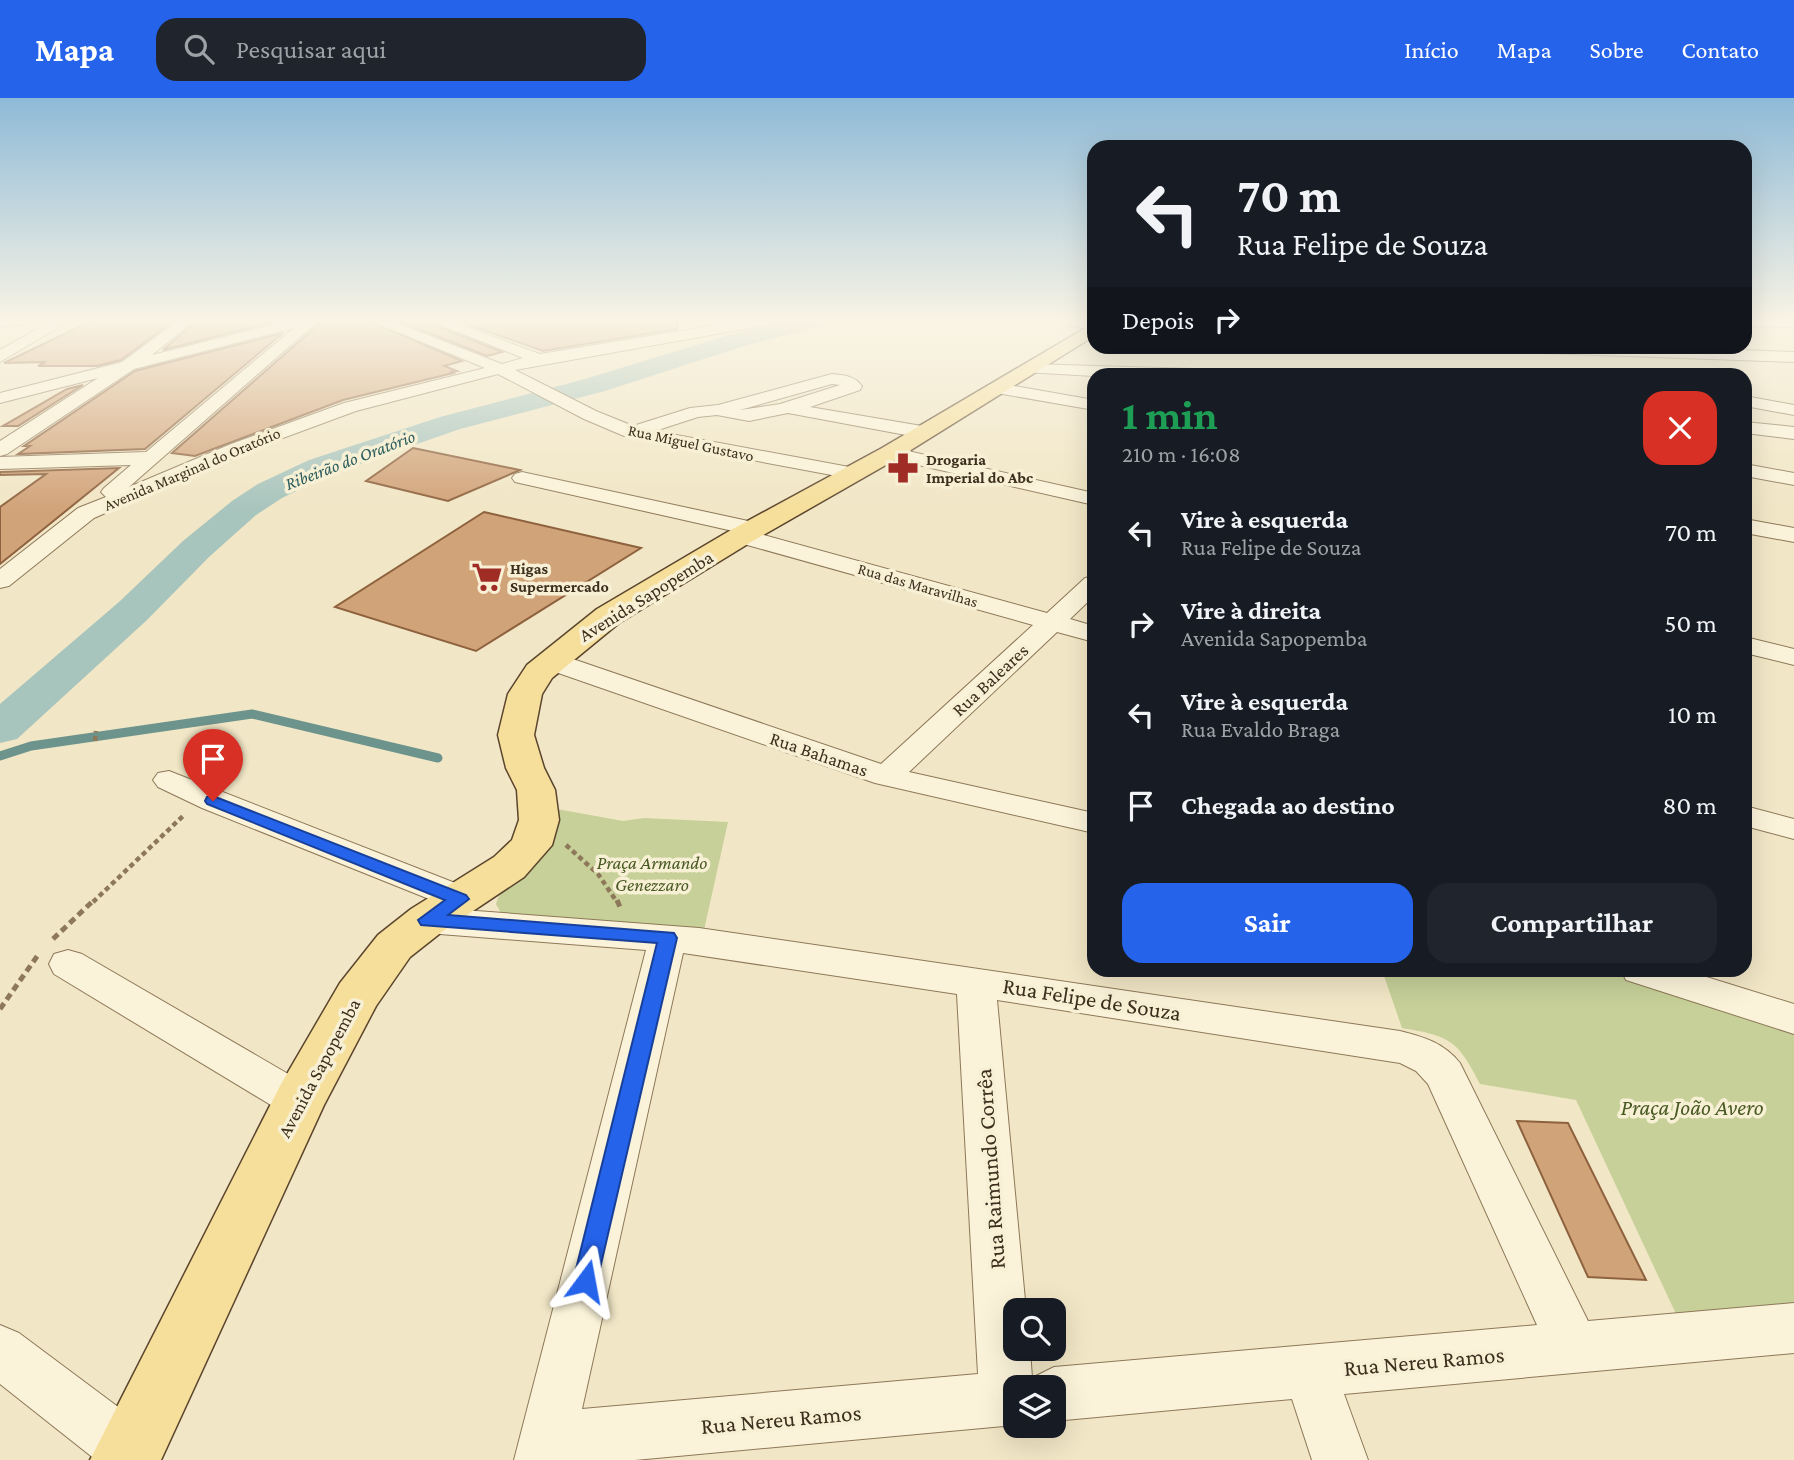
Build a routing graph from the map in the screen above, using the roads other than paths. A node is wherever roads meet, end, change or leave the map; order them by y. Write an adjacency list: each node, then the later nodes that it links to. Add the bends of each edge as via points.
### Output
1 (60, 384): 12 (street)
2 (101, 384): 22 (street)
3 (237, 384): 24 (street)
4 (430, 384): 31 (street, Avenida Marginal do Oratório, via 281,431)
5 (528, 384): 19 (street, Rua Miguel Gustavo)
6 (815, 384): 16 (street)
7 (851, 384): 15 (street, via 855,386)
8 (1005, 384): 9 (main road, Avenida Sapopemba)
9 (997, 388): 14 (street); 20 (main road, Avenida Sapopemba)
10 (1752, 396): 11 (street)
11 (1794, 397)
12 (0, 398)
13 (1752, 402): 17 (street)
14 (1087, 404)
15 (784, 407): 16 (street, via 745,417); 20 (street)
16 (719, 410): 19 (street, via 696,412)
17 (1794, 410)
18 (1752, 429): 21 (street)
19 (631, 432): 27 (street, Rua Miguel Gustavo)
20 (922, 432): 23 (main road, Avenida Sapopemba)
21 (1794, 433)
22 (0, 450)
23 (890, 453): 27 (main road, Avenida Sapopemba); 30 (street)
24 (151, 458): 25 (street); 31 (street)
25 (0, 463)
26 (1752, 471): 29 (street)
27 (853, 474): 33 (main road, Avenida Sapopemba)
28 (522, 478): 33 (street, Rua das Maravilhas)
29 (1794, 479)
30 (1087, 497)
31 (86, 513): 35 (street, Avenida Marginal do Oratório)
32 (1752, 527): 34 (street)
33 (748, 533): 37 (street, Rua das Maravilhas); 41 (main road, Avenida Sapopemba, via 608,616)
34 (1794, 535)
35 (0, 581)
36 (1087, 589): 37 (street, Rua Baleares)
37 (1051, 622): 38 (street, Rua das Maravilhas); 42 (street, Rua Baleares)
38 (1087, 632)
39 (1752, 648): 40 (street)
40 (1794, 657)
41 (551, 661): 42 (street, Rua Bahamas); 47 (main road, Avenida Sapopemba, via 525,694 517,722 519,749 536,790 536,834 509,867)
42 (886, 776): 45 (street, Rua Bahamas)
43 (169, 780): 47 (street, Rua Felipe de Souza)
44 (1752, 818): 46 (street)
45 (1087, 821)
46 (1794, 829)
47 (444, 910): 48 (street, Rua Felipe de Souza); 53 (main road, Avenida Sapopemba, via 394,946 382,961 357,996)
48 (668, 938): 51 (street, Rua Felipe de Souza); 61 (street)
49 (68, 964): 53 (street)
50 (1662, 977): 52 (street)
51 (976, 981): 55 (street, Rua Felipe de Souza, via 1424,1053 1445,1075); 58 (street, Rua Raimundo Corrêa)
52 (1794, 1019)
53 (299, 1101): 62 (main road, Avenida Sapopemba)
54 (1794, 1328): 55 (street, Rua Nereu Ramos)
55 (1574, 1348): 57 (street, Rua Nereu Ramos)
56 (0, 1351): 62 (street)
57 (1309, 1371): 59 (street, Rua Nereu Ramos); 63 (street)
58 (1022, 1375)
59 (1066, 1393)
60 (1003, 1399): 61 (street, Rua Nereu Ramos)
61 (545, 1450)
62 (127, 1455)
63 (1340, 1460)

